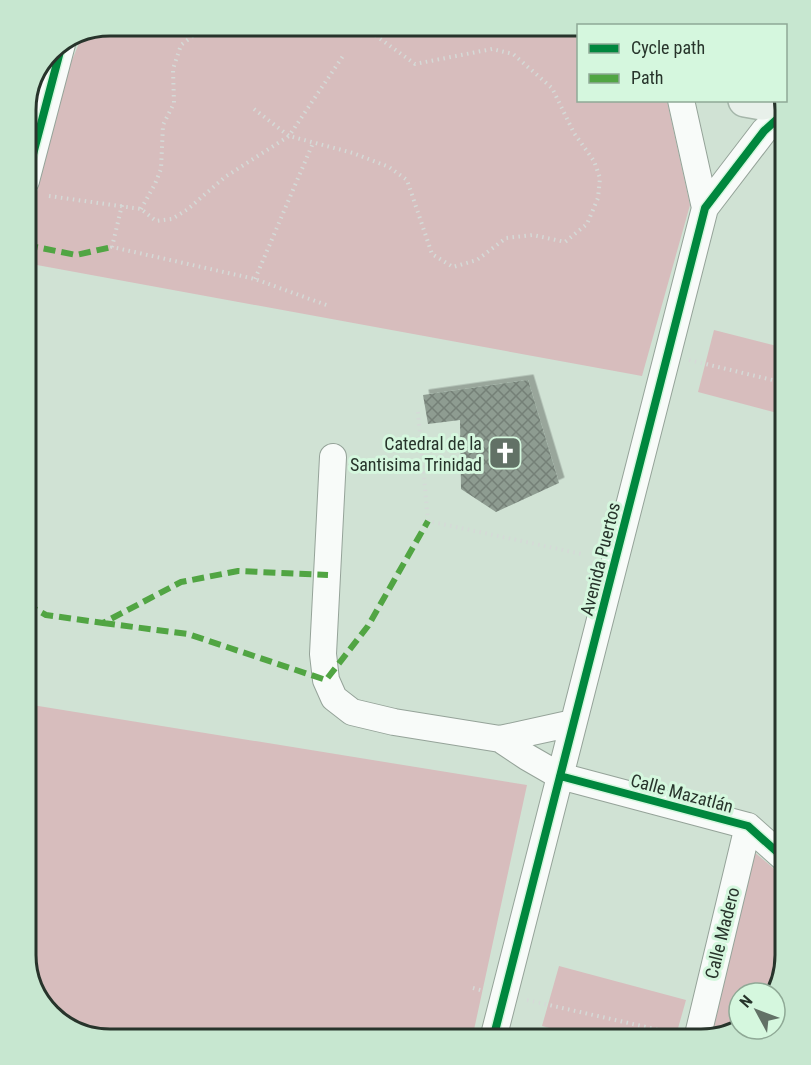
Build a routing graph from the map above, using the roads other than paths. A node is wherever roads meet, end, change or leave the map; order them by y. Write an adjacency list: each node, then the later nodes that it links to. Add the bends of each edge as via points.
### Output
1 (56, 60): 4 (street)
2 (681, 102): 5 (street, Avenida Puertos)
3 (775, 122): 5 (street, Avenida Puertos)
4 (36, 141)
5 (705, 208): 7 (street, Avenida Puertos)
6 (333, 457): 8 (street, via 323,654 326,680 334,698 352,712)
7 (573, 723): 8 (street); 9 (street, Avenida Puertos)
8 (500, 739): 9 (street, Calle Mazatlán)
9 (560, 776): 10 (street, Calle Mazatlán); 12 (street, Avenida Puertos)
10 (748, 826): 11 (street, Calle Mazatlán); 13 (street, Calle Madero)
11 (775, 850)
12 (496, 1029)
13 (699, 1029)

